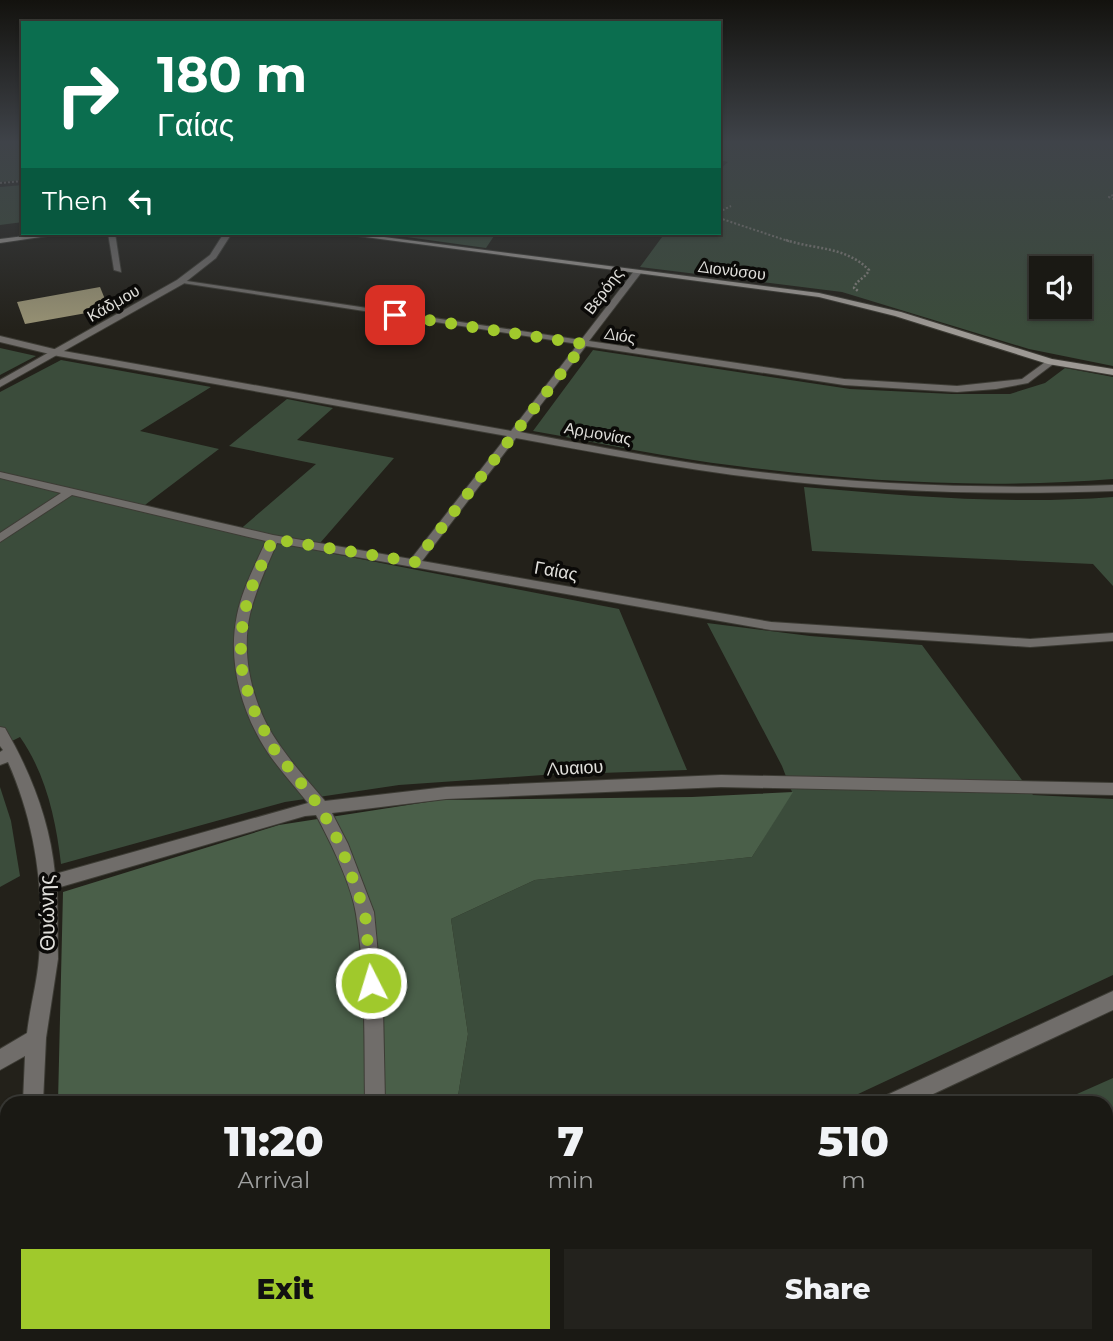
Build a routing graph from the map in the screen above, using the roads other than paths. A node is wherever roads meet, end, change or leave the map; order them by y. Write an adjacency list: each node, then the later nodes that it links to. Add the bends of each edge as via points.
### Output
1 (48, 235): 5 (main road)
2 (111, 235): 6 (street)
3 (227, 235): 8 (street, Κάδμου, via 213,256)
4 (355, 235): 7 (main road, Διονύσου)
5 (0, 241)
6 (118, 270)
7 (637, 272): 10 (street, Βερόης); 12 (main road, Διονύσου, via 841,299)
8 (180, 282): 10 (street, Διός); 11 (street, Κάδμου)
9 (0, 339): 11 (street, Αρμονίας)
10 (584, 344): 12 (street, Διός, via 844,382 957,389 1025,381); 15 (street, Βερόης)
11 (58, 354): 14 (street, Κάδμου); 15 (street, Αρμονίας)
12 (1051, 362): 13 (main road, Διονύσου)
13 (1113, 372)
14 (0, 384)
15 (513, 434): 17 (street, Αρμονίας, via 698,467 834,483 1027,491); 21 (street, Βερόης)
16 (0, 475): 18 (street, Γαίας)
17 (1113, 488)
18 (71, 491): 19 (street); 20 (street, Γαίας)
19 (0, 538)
20 (273, 539): 21 (street, Γαίας); 26 (street, via 243,616 240,662 251,704 273,748)
21 (415, 562): 22 (street, Γαίας, via 771,626 1030,643)
22 (1113, 637)
23 (0, 732): 24 (street, Θυώνης)
24 (6, 756): 27 (street, Θυώνης, via 33,803)
25 (1113, 789): 26 (street, Λυαιου, via 721,781 446,793)
26 (320, 807): 27 (street, Λυαιου); 32 (street, via 340,844 365,912)
27 (49, 883): 29 (street, Θυώνης, via 49,950)
28 (1113, 1000): 33 (street)
29 (36, 1038): 30 (street); 31 (street, Θυώνης)
30 (0, 1060)
31 (33, 1096)
32 (376, 1096)
33 (907, 1096)

